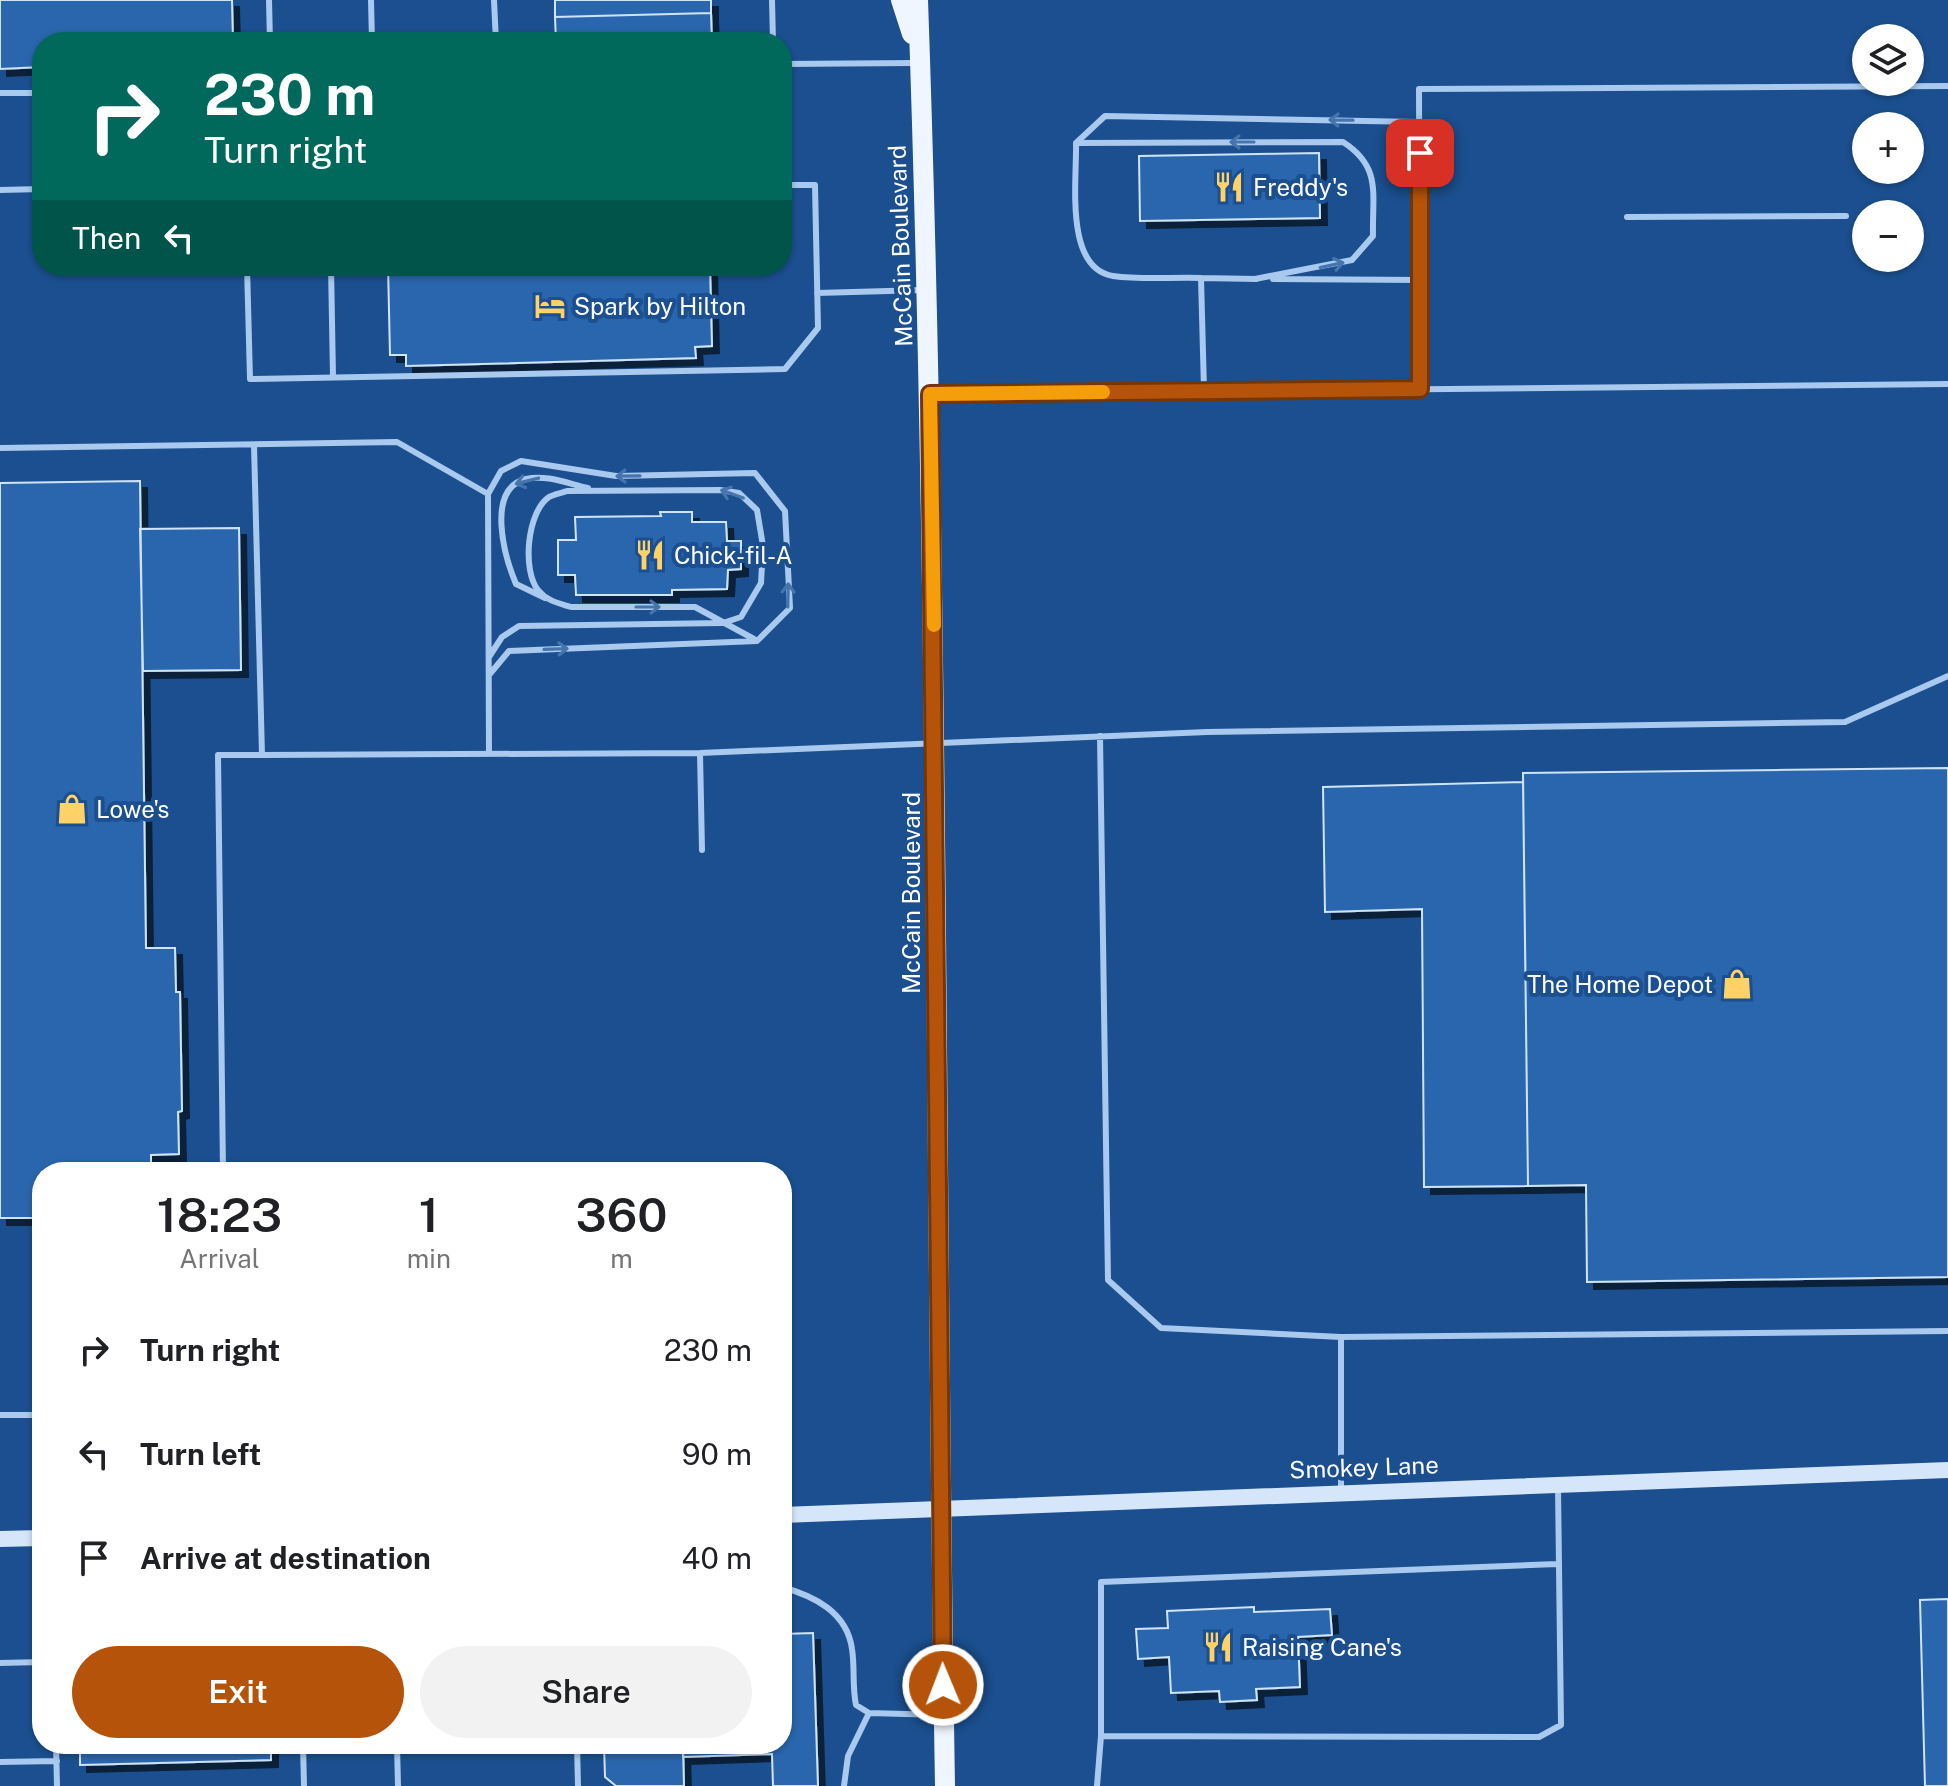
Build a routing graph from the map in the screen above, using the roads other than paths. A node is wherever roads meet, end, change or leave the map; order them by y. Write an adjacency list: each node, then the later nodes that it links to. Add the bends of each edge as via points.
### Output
1 (269, 0): 7 (lane)
2 (371, 0): 8 (lane)
3 (494, 0): 9 (lane)
4 (772, 0): 10 (lane)
5 (901, 0): 11 (main road)
6 (918, 0): 11 (main road, McCain Boulevard)
7 (270, 32)
8 (372, 32)
9 (496, 32)
10 (773, 32)
11 (920, 63): 12 (lane); 28 (main road, McCain Boulevard)
12 (792, 64)
13 (1948, 86): 16 (lane, via 1419,89)
14 (0, 93): 15 (lane)
15 (32, 93)
16 (1419, 122): 17 (lane, one-way to 17, via 1105,116); 27 (lane)
17 (1076, 143): 25 (lane, via 1078,243 1092,267 1111,276); 26 (lane, one-way to 17, via 1352,260 1373,236 1371,169 1360,153 1343,142)
18 (792, 185): 29 (lane, via 815,185)
19 (32, 189): 20 (lane)
20 (0, 190)
21 (1846, 216): 22 (lane)
22 (1627, 217)
23 (247, 276): 30 (lane, via 250,379)
24 (331, 276): 30 (lane)
25 (1201, 278): 26 (lane); 33 (lane)
26 (1255, 279): 27 (lane)
27 (1421, 280): 32 (lane)
28 (928, 290): 29 (lane); 34 (main road, McCain Boulevard)
29 (817, 293): 30 (lane, via 818,328 785,369)
30 (333, 377)
31 (1948, 384): 32 (lane)
32 (1420, 389): 33 (lane)
33 (1204, 390): 34 (lane)
34 (930, 394): 46 (main road, McCain Boulevard)
35 (254, 445): 36 (lane); 38 (lane, via 397,442); 49 (lane)
36 (0, 448)
37 (603, 491): 39 (lane, via 558,494 534,515 530,568 536,588); 39 (lane, one-way to 39, via 526,479 514,485 505,502 503,553 516,584); 40 (lane, one-way to 37, via 741,617 761,583 763,546 757,510 739,493 720,490)
38 (488, 494): 41 (lane, one-way to 38, via 790,608 785,511 755,473 616,476 521,461 501,471); 42 (lane)
39 (551, 602): 40 (lane, one-way to 40, via 571,607 695,607)
40 (723, 623): 41 (lane); 42 (lane, via 519,626 502,637)
41 (757, 641): 43 (lane, one-way to 41, via 509,651)
42 (489, 657): 43 (lane)
43 (489, 675): 48 (lane)
44 (1948, 676): 45 (lane, via 1845,722)
45 (1100, 736): 46 (lane); 53 (lane, via 1108,1280 1161,1328)
46 (936, 741): 47 (lane); 59 (main road, McCain Boulevard)
47 (700, 753): 48 (lane); 50 (lane)
48 (489, 754): 49 (lane)
49 (262, 755): 51 (lane, via 218,755)
50 (702, 850)
51 (223, 1162)
52 (1948, 1331): 53 (lane)
53 (1341, 1337): 58 (lane)
54 (0, 1415): 55 (lane)
55 (32, 1415)
56 (1948, 1470): 57 (street, Smokey Lane)
57 (1558, 1483): 58 (street, Smokey Lane); 63 (lane)
58 (1341, 1492): 59 (street, Smokey Lane)
59 (941, 1508): 60 (street, Smokey Lane); 68 (main road, McCain Boulevard)
60 (792, 1515)
61 (32, 1538): 62 (street)
62 (0, 1539)
63 (1557, 1564): 69 (lane, via 1101,1582); 69 (lane, via 1561,1725 1539,1737)
64 (792, 1591): 67 (lane, via 818,1600 843,1624 852,1645 856,1705)
65 (32, 1662): 66 (lane)
66 (0, 1663)
67 (869, 1713): 68 (lane); 80 (lane, via 848,1756)
68 (944, 1715): 81 (main road, McCain Boulevard)
69 (1101, 1736): 82 (lane)
70 (57, 1754): 74 (lane)
71 (303, 1754): 77 (lane)
72 (397, 1754): 78 (lane)
73 (577, 1754): 79 (lane)
74 (57, 1761): 75 (lane); 76 (lane)
75 (0, 1762)
76 (57, 1786)
77 (304, 1786)
78 (398, 1786)
79 (578, 1786)
80 (844, 1786)
81 (945, 1786)
82 (1097, 1786)

